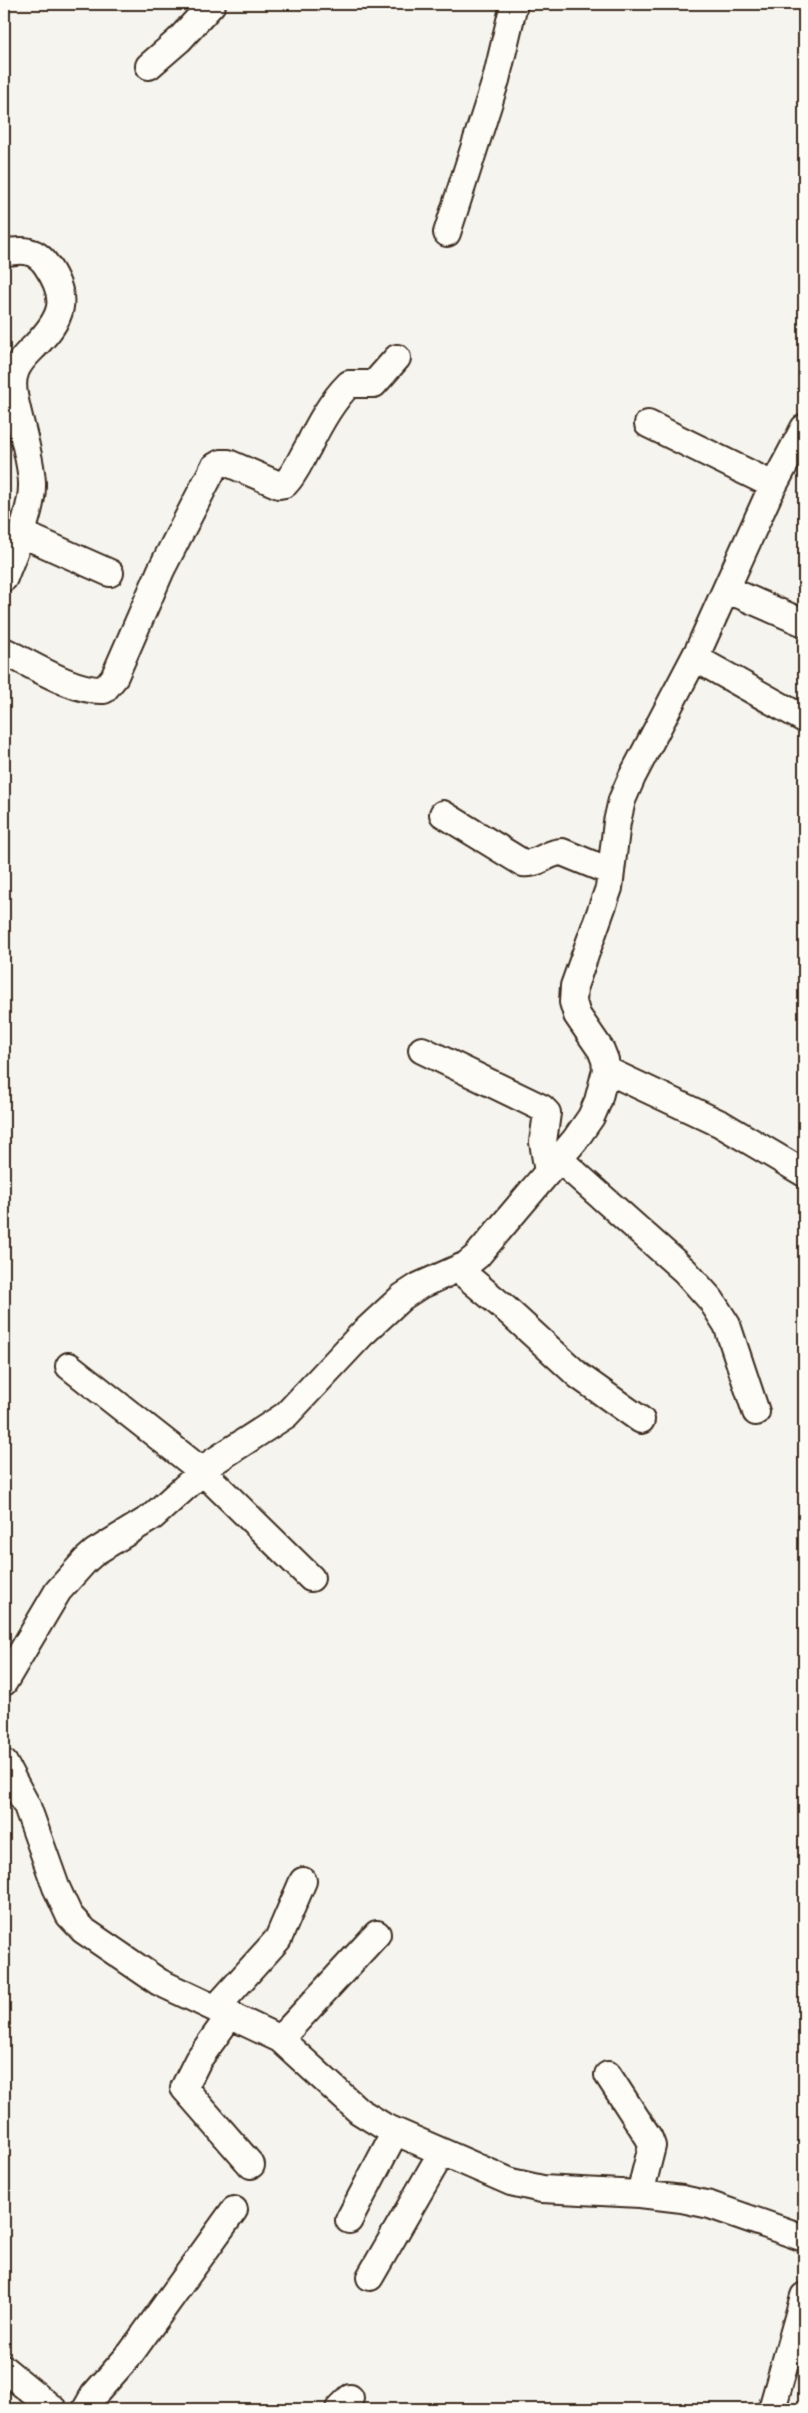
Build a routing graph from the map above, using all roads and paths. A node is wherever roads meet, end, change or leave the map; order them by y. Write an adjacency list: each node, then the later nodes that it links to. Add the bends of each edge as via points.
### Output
1 (212, 4): 3 (street, via 179,40)
2 (514, 4): 4 (street, via 496,80)
3 (149, 66)
4 (447, 233)
5 (4, 253): 10 (street, via 32,251 40,256 60,289 62,302 56,321 15,372 13,388 32,482 31,498)
6 (398, 358): 15 (street, via 374,384 349,384 320,422 285,484 273,483 228,463 214,467 161,570 114,678 104,690 74,684)
7 (648, 424): 9 (street)
8 (804, 429): 9 (street)
9 (773, 485): 13 (street)
10 (20, 533): 11 (street); 12 (street)
11 (110, 573)
12 (4, 578)
13 (726, 589): 14 (street); 16 (street)
14 (804, 623)
15 (4, 651)
16 (694, 658): 17 (street); 19 (street, via 622,800)
17 (804, 719)
18 (443, 814): 19 (street, via 523,863 532,864 555,852 562,852)
19 (611, 872): 21 (street, via 603,910 577,974 573,1002 577,1015 606,1060)
20 (422, 1050): 22 (street, via 542,1108 547,1113 543,1142)
21 (606, 1070): 22 (street, via 591,1117); 23 (street, via 721,1124)
22 (554, 1165): 24 (street, via 477,1256); 26 (street, via 685,1271 711,1300 727,1325)
23 (804, 1173)
24 (458, 1269): 27 (street, via 579,1376); 28 (street, via 402,1297 361,1335 296,1406)
25 (69, 1366): 28 (street)
26 (756, 1412)
27 (641, 1420)
28 (202, 1472): 29 (street); 30 (street, via 152,1517 86,1560 58,1591)
29 (311, 1578)
30 (4, 1682)
31 (4, 1763): 34 (street, via 27,1806 69,1916 83,1930 158,1982)
32 (303, 1881): 34 (street, via 278,1940)
33 (378, 1934): 35 (street)
34 (223, 2011): 35 (street); 39 (street, via 184,2088)
35 (280, 2039): 37 (street, via 359,2111)
36 (608, 2074): 40 (street, via 652,2146)
37 (395, 2132): 38 (street); 42 (street)
38 (442, 2152): 40 (street, via 511,2182 542,2188); 44 (street)
39 (251, 2165)
40 (640, 2194): 43 (street, via 710,2205)
41 (234, 2210): 48 (street, via 131,2353 94,2395)
42 (349, 2220)
43 (804, 2238)
44 (370, 2277)
45 (804, 2296): 49 (street)
46 (4, 2370): 47 (street)
47 (53, 2409)
48 (86, 2409)
49 (772, 2409)

